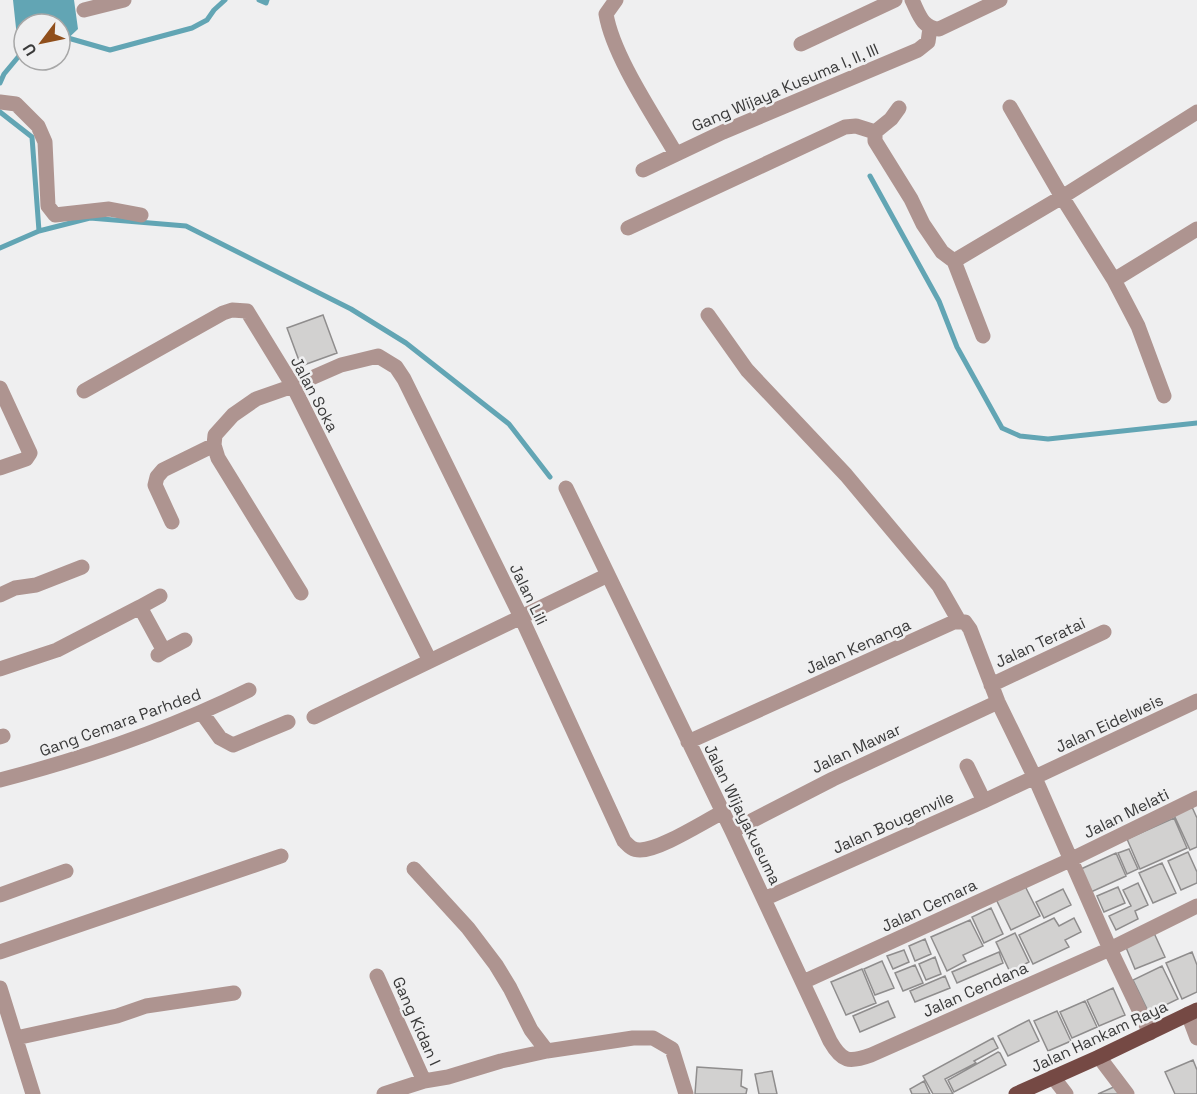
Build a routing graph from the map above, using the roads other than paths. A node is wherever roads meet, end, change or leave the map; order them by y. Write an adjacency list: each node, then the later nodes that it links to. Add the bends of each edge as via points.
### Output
1 (124, 0): 6 (street)
2 (616, 0): 14 (street, via 606,14 608,24)
3 (895, 0): 8 (street, Gang Wijaya Kusuma I, II, III)
4 (912, 0): 7 (street)
5 (1000, 0): 7 (street, via 939,29)
6 (84, 10)
7 (930, 28): 14 (street, Gang Wijaya Kusuma I, II, III, via 928,42 918,50)
8 (801, 44)
9 (2, 102): 17 (street, via 16,104 38,126 45,142 48,207 55,216 109,209)
10 (1010, 107): 16 (street)
11 (899, 108): 13 (street)
12 (1197, 112): 16 (street)
13 (875, 132): 18 (street, via 845,126); 20 (street, via 875,141 923,224 942,252)
14 (676, 154): 15 (street, Gang Wijaya Kusuma I, II, III)
15 (643, 170)
16 (1062, 197): 20 (street); 21 (street)
17 (141, 215)
18 (628, 228)
19 (1197, 229): 21 (street)
20 (954, 261): 23 (street)
21 (1114, 280): 27 (street, via 1138,326)
22 (708, 315): 39 (street, via 747,370 846,475 939,586)
23 (983, 336)
24 (293, 386): 26 (street, Jalan Soka, via 248,311 241,310 224,313); 28 (street, Jalan Lili, via 256,399 233,415 215,435); 38 (street, Jalan Lili, via 340,365 372,357 378,356 396,368); 42 (street, Jalan Soka)
25 (0, 388): 29 (street, via 30,453 26,459)
26 (84, 391)
27 (1164, 396)
28 (214, 445): 31 (street, via 163,470 157,477 155,485); 34 (street, via 218,458)
29 (0, 468)
30 (566, 488): 33 (street, Jalan Wijayakusuma)
31 (172, 522)
32 (82, 567): 35 (street)
33 (608, 575): 38 (street); 51 (street, Jalan Wijayakusuma)
34 (301, 593)
35 (0, 595)
36 (160, 596): 37 (street)
37 (140, 607): 41 (street, via 161,653); 43 (street, via 57,650)
38 (521, 617): 42 (street); 57 (street, Jalan Lili, via 631,849 662,843)
39 (959, 621): 44 (street, via 970,629); 51 (street, Jalan Kenanga)
40 (1104, 632): 44 (street, Jalan Teratai)
41 (185, 640)
42 (430, 661): 49 (street)
43 (0, 669)
44 (991, 685): 47 (street)
45 (249, 690): 48 (street, Gang Cemara Parhded)
46 (1197, 701): 53 (street, Jalan Eidelweis)
47 (998, 702): 53 (street); 58 (street, Jalan Mawar)
48 (202, 713): 50 (street, via 220,738 233,745); 54 (street, Gang Cemara Parhded, via 112,747)
49 (314, 717)
50 (288, 722)
51 (688, 742): 57 (street, Jalan Wijayakusuma)
52 (967, 766): 56 (street)
53 (1035, 777): 56 (street, Jalan Bougenvile); 60 (street)
54 (0, 780)
55 (1197, 798): 60 (street, Jalan Melati)
56 (984, 801): 64 (street, Jalan Bougenvile)
57 (723, 812): 58 (street, Jalan Wijayakusuma)
58 (732, 831): 64 (street, Jalan Wijayakusuma)
59 (281, 856): 67 (street)
60 (1070, 860): 66 (street); 69 (street, Jalan Cemara)
61 (414, 869): 76 (street, via 496,965 531,1030)
62 (66, 871): 63 (street)
63 (0, 894)
64 (764, 899): 69 (street, Jalan Wijayakusuma)
65 (1197, 906): 66 (street, Jalan Cendana)
66 (1110, 949): 73 (street); 78 (street, Jalan Cendana)
67 (0, 952)
68 (378, 976): 80 (street, Gang Kidan I)
69 (803, 982): 78 (street, Jalan Wijayakusuma, via 837,1053)
70 (0, 988): 74 (street)
71 (234, 993): 74 (street, via 146,1006)
72 (1192, 1012): 73 (main road, Jalan Hankam Raya); 75 (street)
73 (1150, 1032): 77 (main road, Jalan Hankam Raya)
74 (16, 1038): 81 (street)
75 (1197, 1038)
76 (547, 1051): 80 (street); 83 (street, via 653,1038 672,1049)
77 (1099, 1057): 79 (main road, Jalan Hankam Raya); 86 (street)
78 (853, 1060)
79 (1053, 1077): 84 (main road, Jalan Hankam Raya); 85 (street)
80 (424, 1081): 82 (street)
81 (33, 1094)
82 (384, 1094)
83 (686, 1094)
84 (1016, 1094)
85 (1066, 1094)
86 (1127, 1094)

